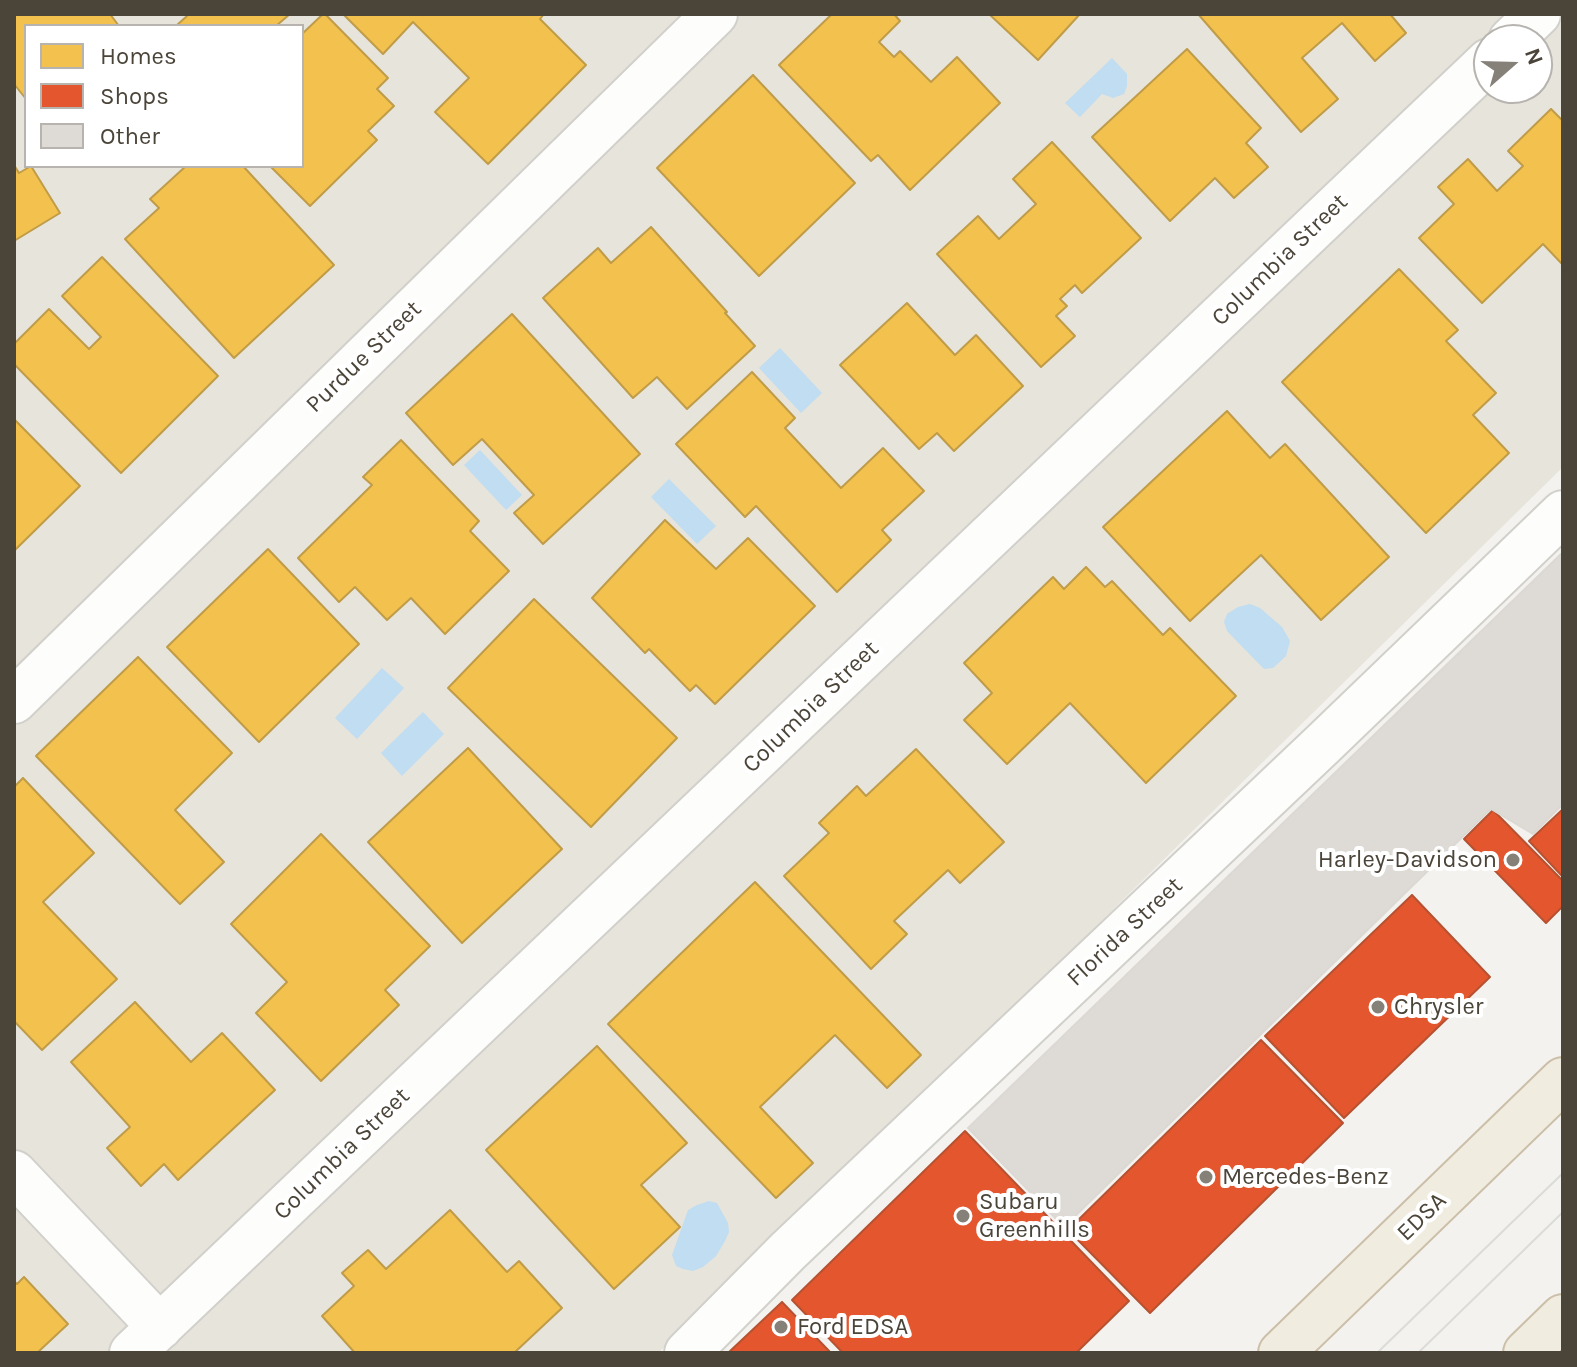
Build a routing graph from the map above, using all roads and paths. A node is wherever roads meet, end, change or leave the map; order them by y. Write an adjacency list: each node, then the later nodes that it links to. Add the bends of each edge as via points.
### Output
1 (715, 14): 4 (street, Purdue Street)
2 (1473, 76): 8 (street, Columbia Street)
3 (1563, 513): 9 (street, Florida Street)
4 (14, 701)
5 (1563, 1080): 10 (highway, EDSA)
6 (14, 1173): 8 (street)
7 (1563, 1317): 11 (highway)
8 (146, 1340)
9 (687, 1353)
10 (1281, 1353)
11 (1526, 1353)

